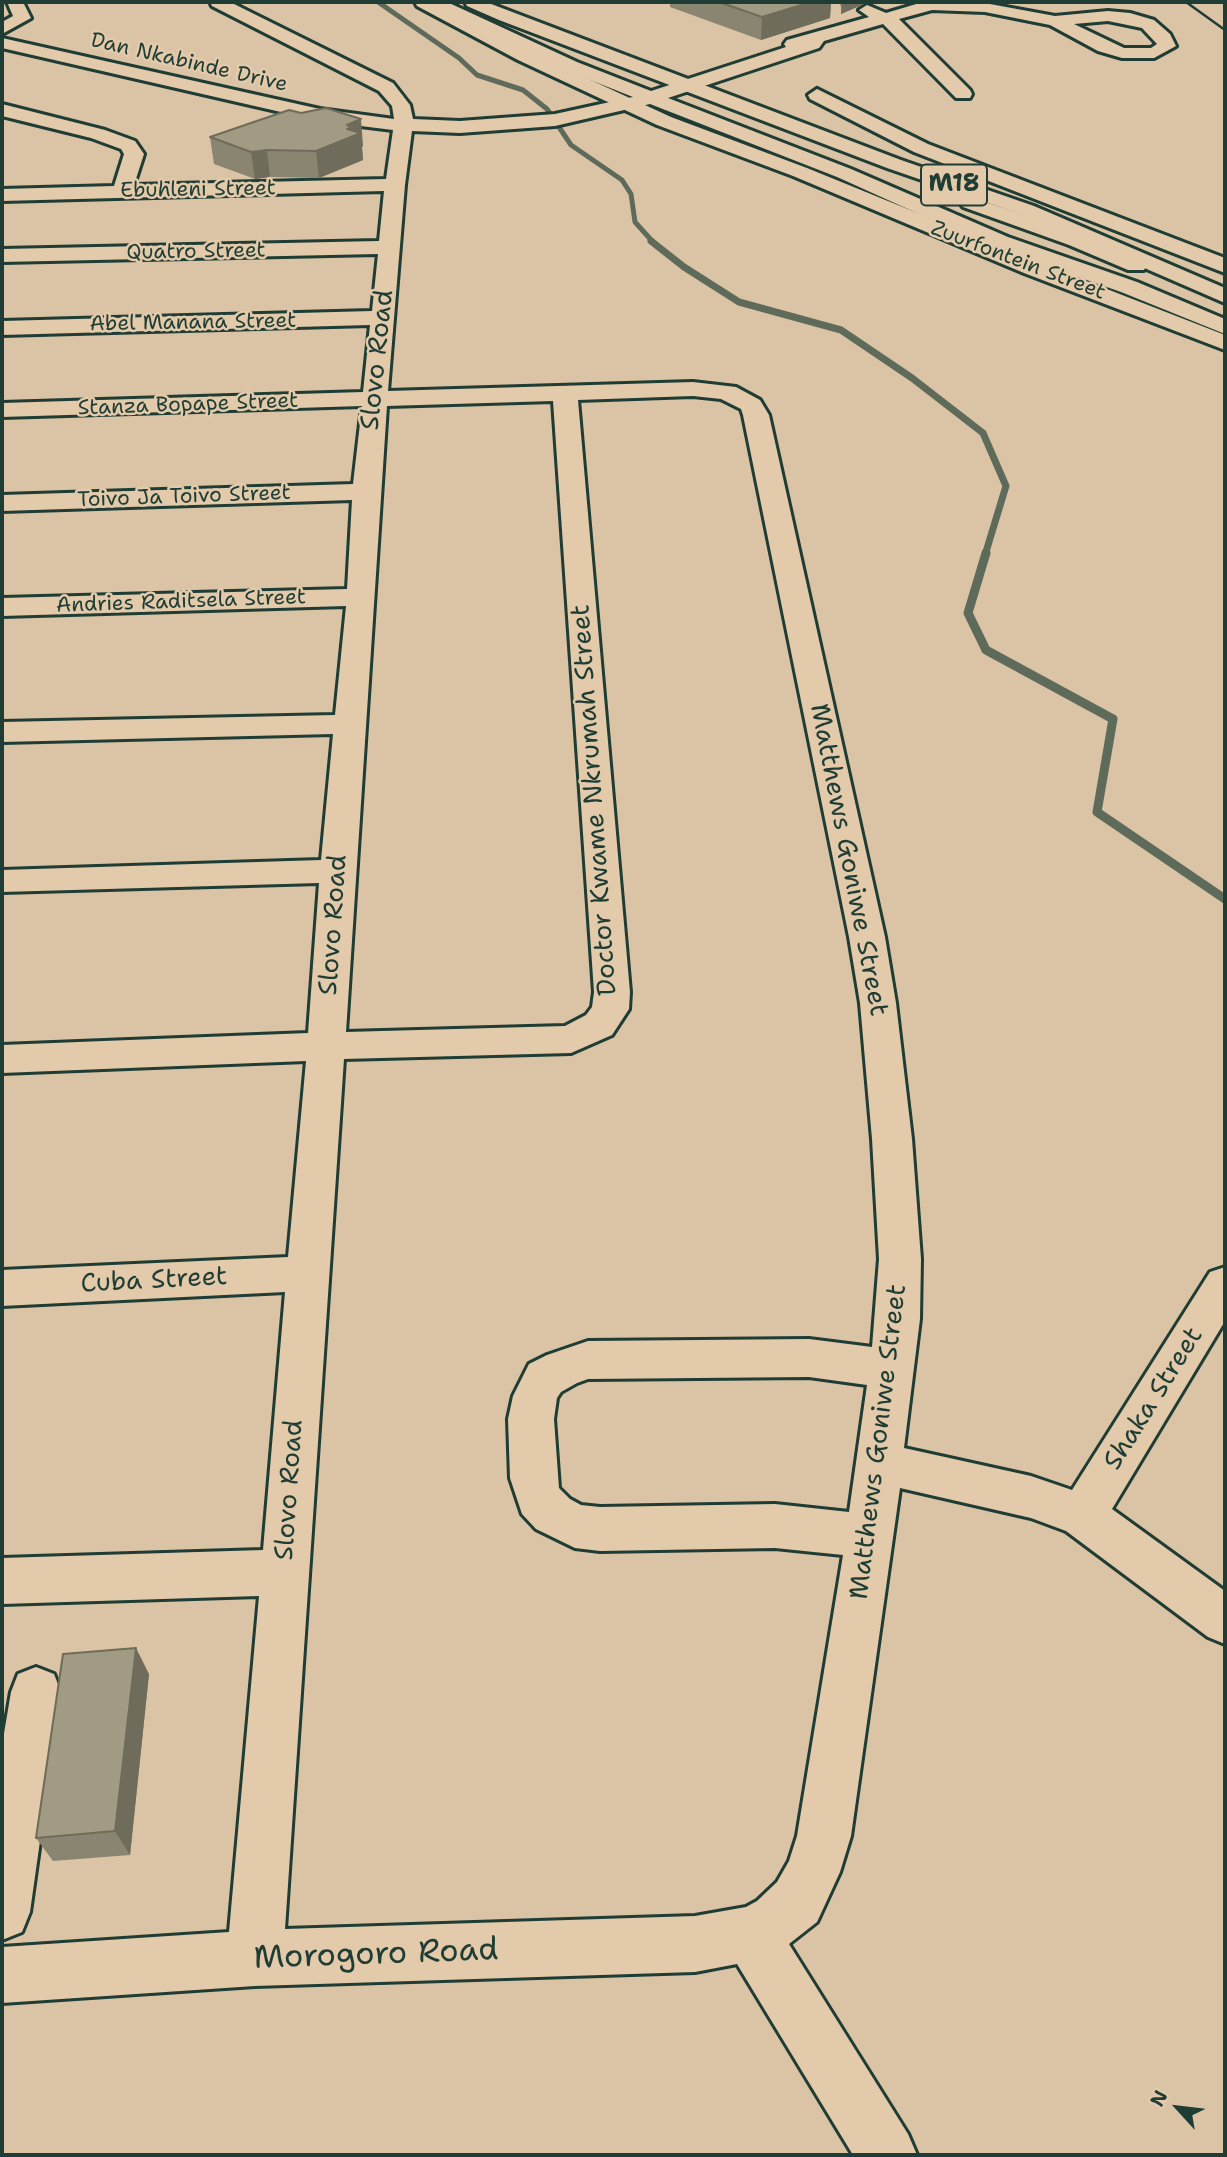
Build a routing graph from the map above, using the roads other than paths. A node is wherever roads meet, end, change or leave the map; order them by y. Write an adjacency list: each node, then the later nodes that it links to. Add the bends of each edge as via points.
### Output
1 (15, 2): 12 (street, via 22,18)
2 (218, 2): 18 (street, via 386,87 401,105)
3 (423, 2): 14 (street, M18, via 524,56)
4 (434, 2): 14 (street, via 571,66)
5 (453, 2): 14 (street)
6 (473, 2): 14 (street, M18)
7 (935, 3): 8 (street, Dan Nkabinde Drive); 10 (street, Dan Nkabinde Drive)
8 (980, 4): 11 (street, Dan Nkabinde Drive)
9 (852, 5): 10 (street)
10 (884, 17): 14 (street, Dan Nkabinde Drive); 15 (street)
11 (1055, 21): 11 (street, via 1130,18 1148,24 1167,46 1154,53 1122,53)
12 (2, 29)
13 (2, 43): 18 (street, Dan Nkabinde Drive, via 275,107)
14 (657, 93): 18 (street, Dan Nkabinde Drive, via 585,111 512,121 460,127); 22 (street); 23 (street); 27 (street, Zuurfontein Street / M18, via 894,164 1027,210); 32 (street, Zuurfontein Street / M18)
15 (963, 94)
16 (817, 95): 26 (street, via 921,148)
17 (2, 110): 20 (street, via 128,145 134,154)
18 (404, 123): 19 (street, Slovo Road)
19 (395, 185): 20 (street, Ebuhleni Street); 24 (street, Slovo Road)
20 (122, 192): 21 (street, Ebuhleni Street)
21 (2, 195)
22 (1038, 227): 23 (street); 28 (street, via 1101,248)
23 (1000, 242): 30 (street)
24 (389, 247): 25 (street, Quatro Street); 29 (street, Slovo Road)
25 (2, 256)
26 (1225, 266)
27 (1225, 296)
28 (1225, 305)
29 (383, 318): 31 (street, Abel Manana Street); 35 (street, Slovo Road)
30 (1225, 327)
31 (2, 328)
32 (1225, 343)
33 (565, 391): 34 (street, Stanza Bopape Street); 35 (street, Stanza Bopape Street); 45 (street, Doctor Kwame Nkrumah Street, via 610,1009 599,1025 571,1039)
34 (727, 392): 50 (street, Matthews Goniwe Street, via 751,405 756,415 867,937 878,1003 897,1209 899,1283)
35 (374, 399): 36 (street, Stanza Bopape Street); 37 (street, Slovo Road)
36 (2, 410)
37 (366, 492): 38 (street, Toivo Ja Toivo Street); 39 (street, Slovo Road)
38 (2, 503)
39 (361, 597): 40 (street, Andries Raditsela Street); 41 (street, Slovo Road)
40 (2, 607)
41 (350, 724): 42 (street); 43 (street, Slovo Road)
42 (2, 732)
43 (337, 871): 44 (street); 45 (street, Slovo Road)
44 (2, 881)
45 (326, 1046): 46 (street, Doctor Kwame Nkrumah Street); 47 (street, Slovo Road)
46 (2, 1059)
47 (307, 1274): 48 (street, Cuba Street); 54 (street, Slovo Road)
48 (2, 1288)
49 (1220, 1305): 52 (street, Shaka Street)
50 (892, 1368): 51 (street, Matthews Goniwe Street); 53 (street, via 809,1358 589,1360 545,1378 535,1396 531,1419 533,1478 539,1499 553,1514 575,1526 775,1526)
51 (880, 1463): 52 (street, via 1031,1497); 53 (street, Matthews Goniwe Street)
52 (1082, 1515): 56 (street)
53 (870, 1536): 59 (street, Matthews Goniwe Street, via 830,1800 813,1871 797,1902 777,1921)
54 (284, 1572): 55 (street); 60 (street, Slovo Road)
55 (2, 1581)
56 (1225, 1620)
57 (36, 1692): 58 (street)
58 (2, 1912)
59 (750, 1934): 60 (street, Morogoro Road, via 695,1944); 62 (street)
60 (255, 1958): 61 (street, Morogoro Road)
61 (2, 1975)
62 (887, 2155)

